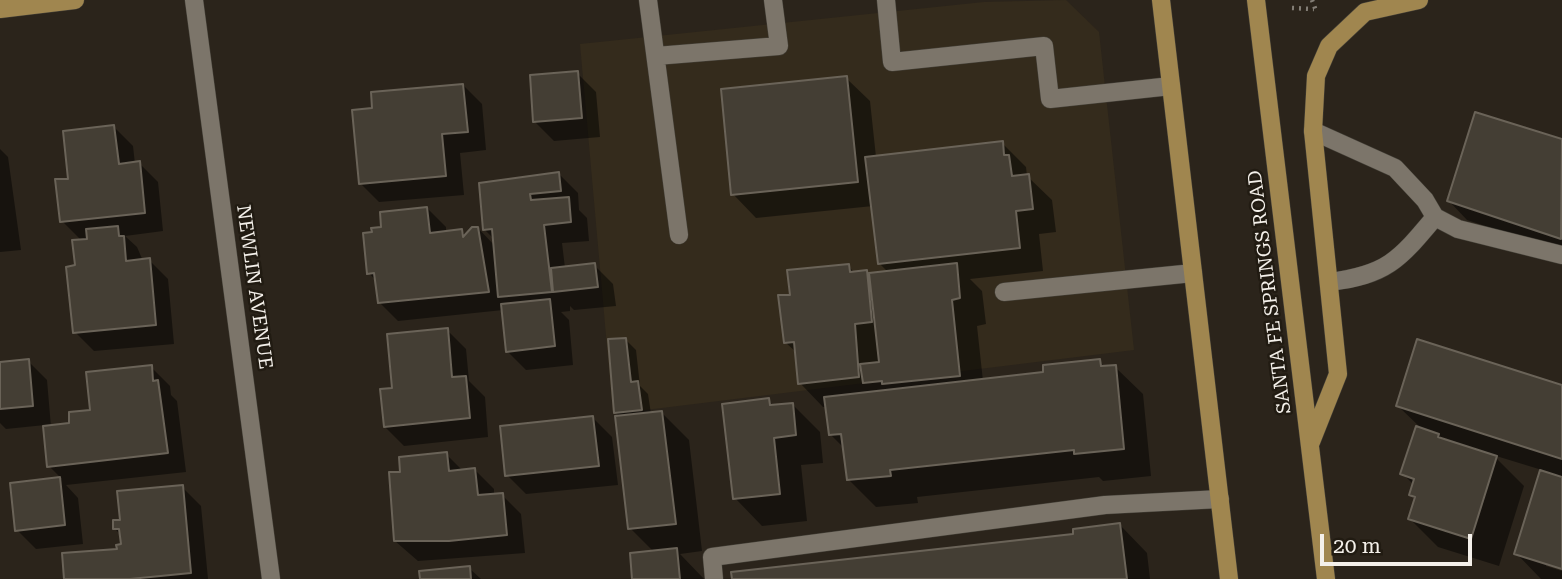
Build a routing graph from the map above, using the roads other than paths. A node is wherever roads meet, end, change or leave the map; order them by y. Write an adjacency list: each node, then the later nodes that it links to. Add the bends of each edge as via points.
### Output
1 (75, 0): 9 (main road)
2 (194, 0): 21 (street, NEWLIN AVENUE)
3 (648, 0): 10 (street)
4 (773, 0): 10 (street, via 779,46)
5 (886, 0): 11 (street, via 892,62 1044,46 1050,99)
6 (1161, 0): 11 (main road)
7 (1256, 0): 19 (main road, SANTA FE SPRINGS ROAD)
8 (1419, 0): 12 (main road, via 1365,12 1335,38 1316,76)
9 (0, 9)
10 (656, 56): 14 (street)
11 (1171, 86): 16 (main road)
12 (1313, 131): 13 (street, via 1395,168); 17 (main road)
13 (1435, 217): 15 (street, via 1458,229); 17 (street, via 1404,254 1366,278)
14 (679, 235)
15 (1562, 255)
16 (1194, 273): 18 (street); 20 (main road)
17 (1329, 282): 19 (main road, via 1338,374)
18 (1004, 292)
19 (1310, 445): 24 (main road, SANTA FE SPRINGS ROAD)
20 (1220, 499): 22 (street, via 1105,505 712,557); 23 (main road)
21 (271, 579)
22 (714, 579)
23 (1229, 579)
24 (1326, 579)

